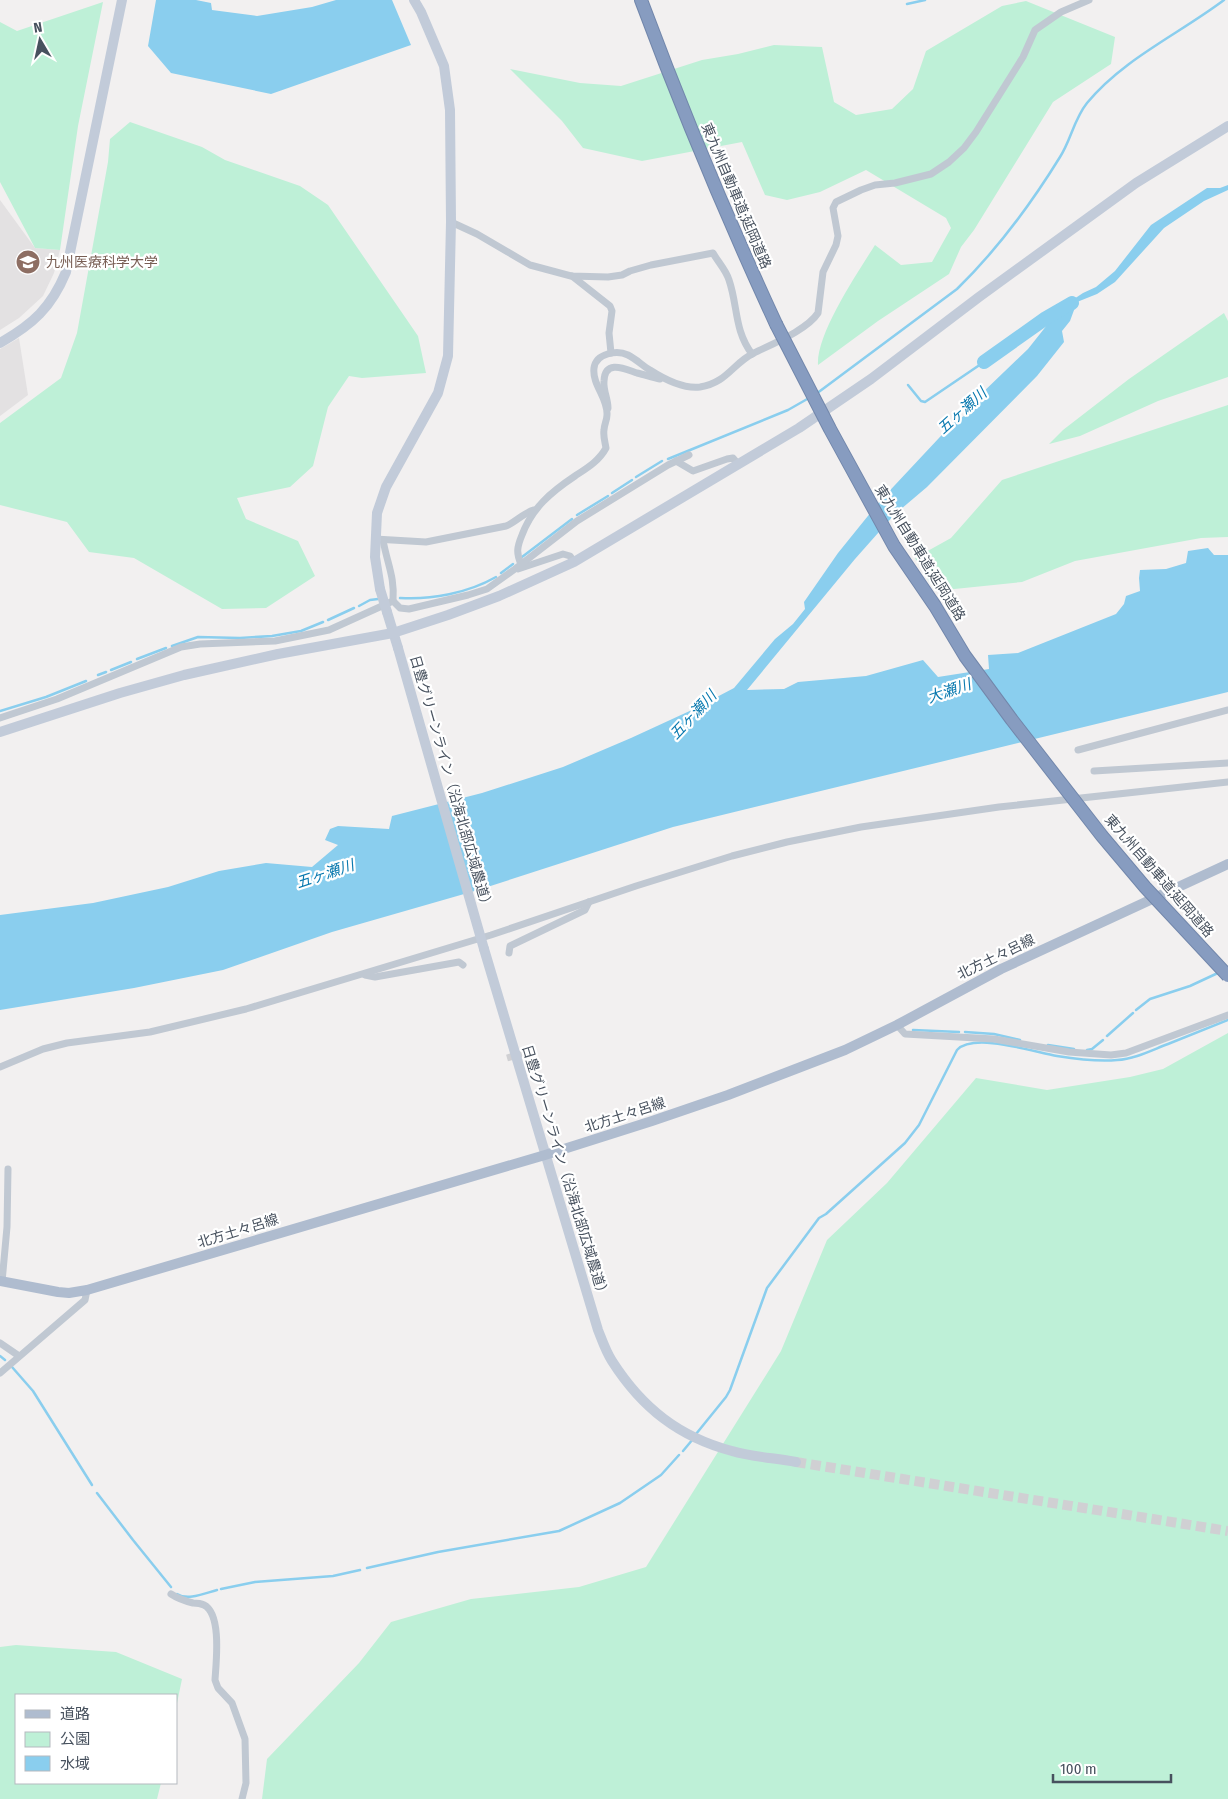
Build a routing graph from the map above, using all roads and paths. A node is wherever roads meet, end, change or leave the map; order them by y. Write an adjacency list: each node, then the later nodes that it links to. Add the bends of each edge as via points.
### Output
1 (122, 0): 12 (street, via 66,272 59,289 28,326)
2 (414, 0): 10 (street, 日豊グリーンライン（沿海北部広域農道）, via 444,66 450,110)
3 (632, 0): 9 (highway)
4 (641, 0): 7 (highway, 東九州自動車道;延岡道路)
5 (649, 0): 7 (highway, 東九州自動車道;延岡道路)
6 (1089, 0): 14 (street, via 1061,12 1035,30 1023,56 976,132 949,162 931,174 895,184 875,185 836,202 833,208 838,236 823,272 818,313 791,334)
7 (676, 90): 9 (highway, 東九州自動車道;延岡道路)
8 (1228, 126): 19 (street, via 1136,183 800,428)
9 (700, 154): 39 (highway, 東九州自動車道;延岡道路, bridge, via 776,324 894,546 965,656 1102,836)
10 (450, 222): 11 (street, via 530,265); 21 (street, 日豊グリーンライン（沿海北部広域農道）, via 448,356 438,393 386,487 377,513)
11 (571, 276): 13 (street, via 610,306); 14 (street, via 622,275 651,265 713,253 729,280 738,328)
12 (0, 343)
13 (611, 353): 15 (street, via 630,356); 16 (street, via 598,360 594,369)
14 (752, 354): 15 (street, via 709,385 692,387)
15 (675, 382): 16 (street, via 616,366 611,368 606,372 603,383 608,399)
16 (607, 415): 20 (street, via 603,432 606,448 602,455)
17 (690, 456): 18 (street)
18 (676, 461): 19 (street, via 693,471 733,458); 23 (street, via 577,521)
19 (738, 464): 22 (street)
20 (534, 510): 21 (street, via 506,526 460,536 426,542); 23 (street, via 517,552)
21 (379, 540): 25 (street, via 390,564 394,588); 26 (street, 日豊グリーンライン（沿海北部広域農道）, bridge, via 375,558 380,589)
22 (574, 562): 24 (street, via 563,554); 26 (street, via 499,596)
23 (521, 564): 24 (street)
24 (515, 569): 25 (street, via 487,589 468,595 408,609 400,608)
25 (392, 601): 28 (street, via 329,630 275,641 181,647 57,699)
26 (394, 633): 29 (street, via 184,675); 43 (street, 日豊グリーンライン（沿海北部広域農道）, bridge)
27 (1228, 710): 30 (street)
28 (0, 718)
29 (0, 732)
30 (1078, 750)
31 (1228, 763): 32 (street)
32 (1094, 771)
33 (1228, 782): 35 (street, via 998,806 861,826 732,856)
34 (1228, 864): 41 (main road, 北方土々呂線, via 1001,969)
35 (589, 902): 36 (street, via 586,910 510,946); 38 (street)
36 (509, 953)
37 (463, 965): 38 (street, via 459,962 375,977)
38 (363, 975): 42 (street, via 246,1009 150,1032 43,1049)
39 (1228, 976)
40 (1228, 1015): 41 (street, via 1126,1053 1110,1055 1069,1052 994,1039 905,1034)
41 (897, 1025): 43 (main road, 北方土々呂線, via 845,1050 737,1091)
42 (0, 1067)
43 (545, 1155): 46 (main road, 北方土々呂線); 50 (street, 日豊グリーンライン（沿海北部広域農道）, via 598,1330 611,1360 632,1390 654,1412 684,1433 733,1452)
44 (8, 1169): 45 (street)
45 (1, 1282): 46 (main road, 北方土々呂線, via 58,1292)
46 (87, 1290): 48 (street, via 85,1300)
47 (0, 1344): 48 (street)
48 (19, 1356): 49 (street)
49 (0, 1372)
50 (796, 1462)
51 (171, 1594): 52 (street, via 192,1603 202,1603 214,1616 215,1680 232,1703 244,1739 246,1783)
52 (242, 1799)

